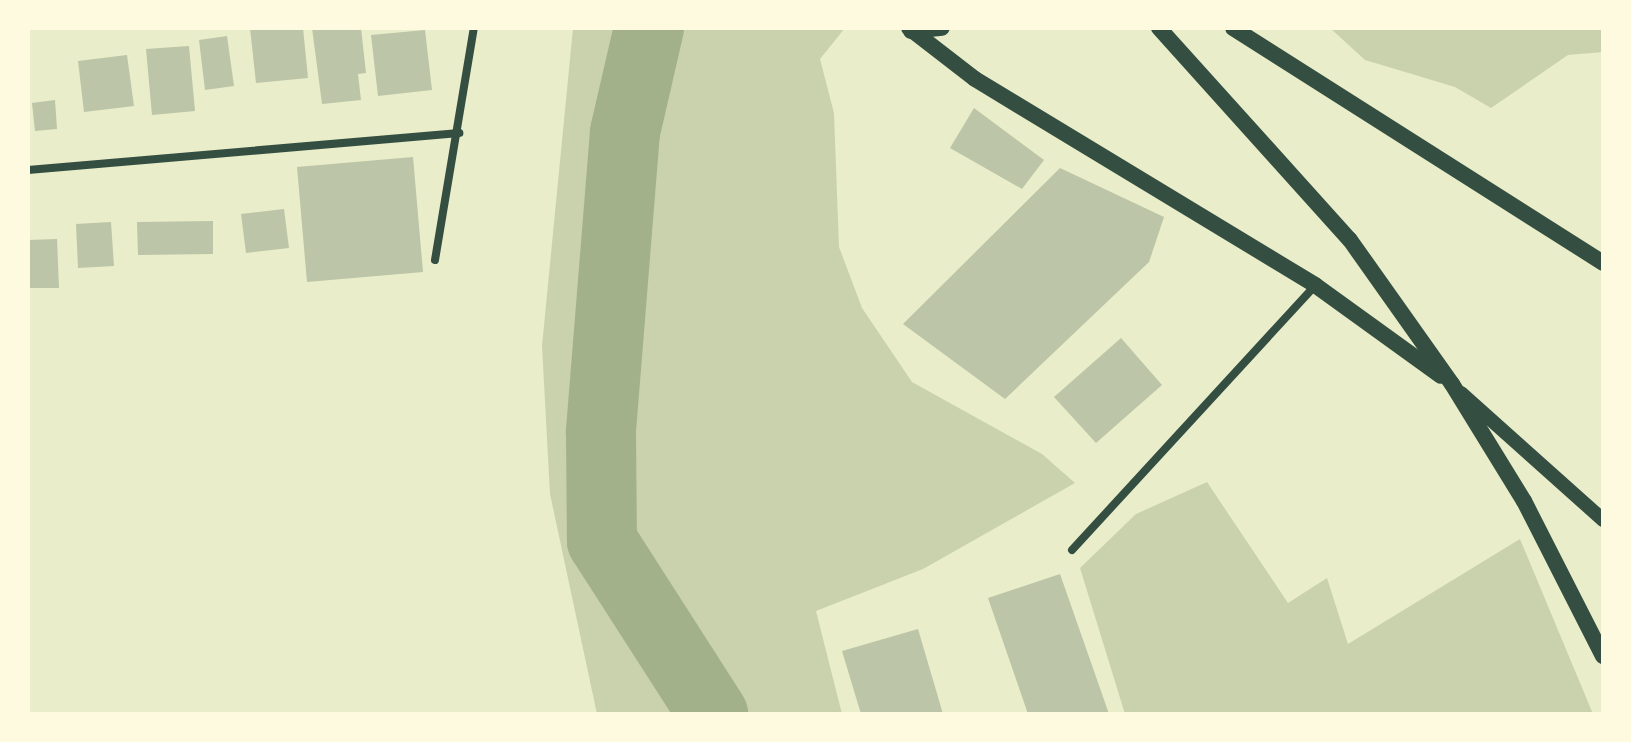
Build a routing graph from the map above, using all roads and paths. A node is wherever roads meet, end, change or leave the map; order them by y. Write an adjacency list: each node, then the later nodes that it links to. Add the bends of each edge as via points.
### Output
1 (474, 28): 6 (street)
2 (942, 28): 5 (main road)
3 (1159, 28): 11 (main road, via 1350,240)
4 (1233, 28): 9 (main road)
5 (910, 30): 10 (main road, via 975,79)
6 (459, 133): 7 (street); 8 (street)
7 (28, 170)
8 (435, 260)
9 (1603, 263)
10 (1315, 285): 11 (main road); 13 (street)
11 (1452, 384): 12 (street); 14 (main road, via 1524,501)
12 (1603, 520)
13 (1072, 550)
14 (1603, 656)

